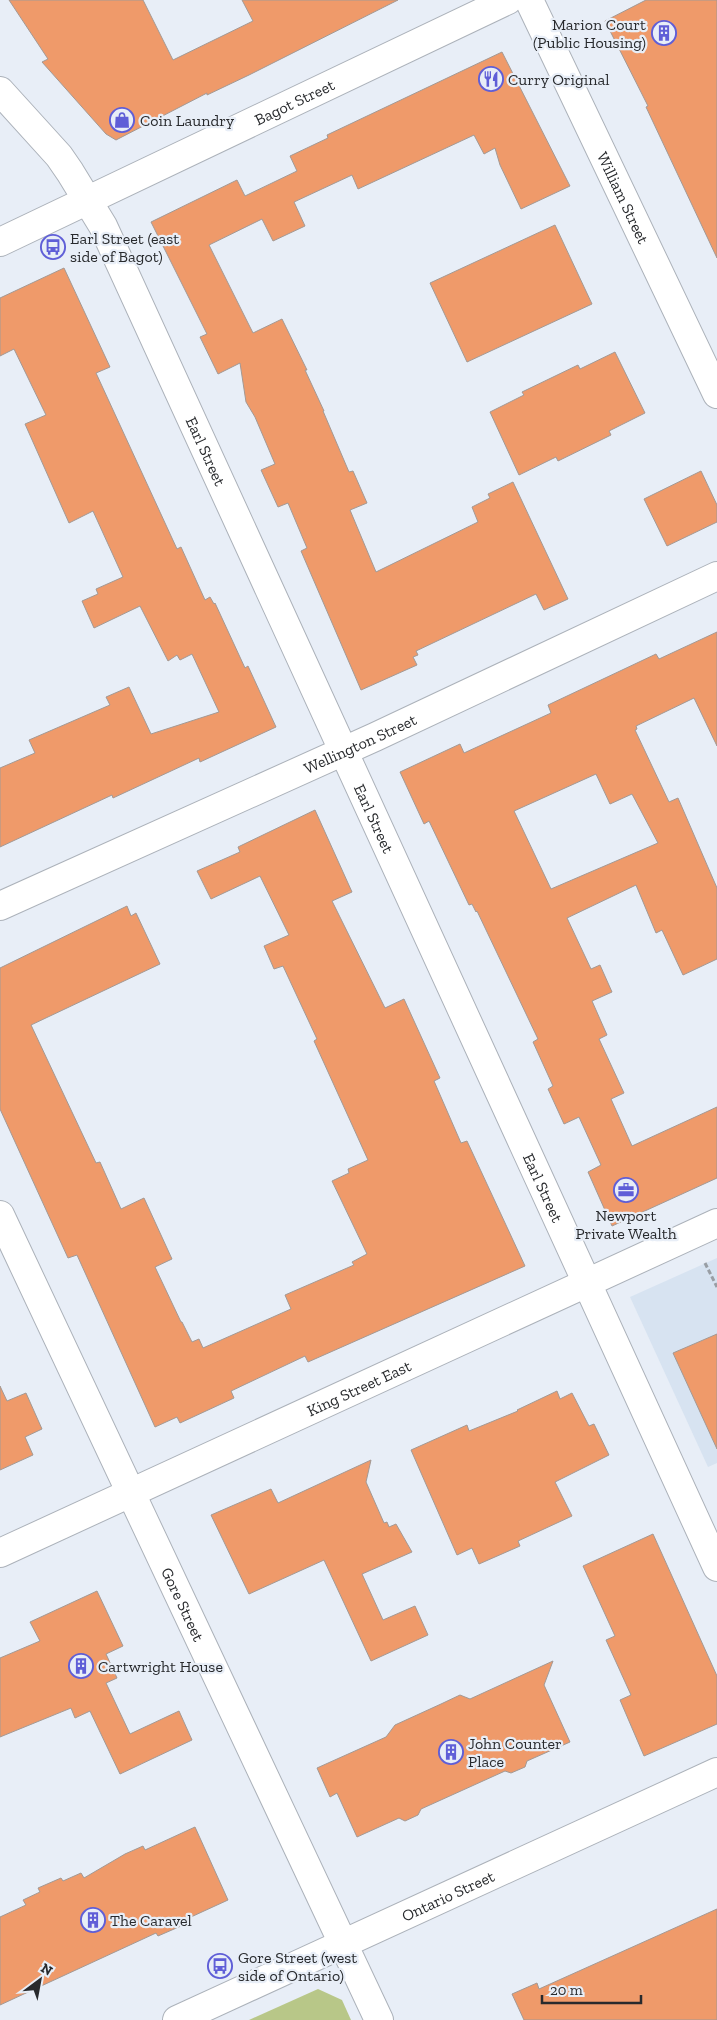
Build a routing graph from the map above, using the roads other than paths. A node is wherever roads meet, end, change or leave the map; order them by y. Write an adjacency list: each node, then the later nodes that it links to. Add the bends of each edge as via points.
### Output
1 (508, 0): 4 (street, Bagot Street)
2 (529, 0): 6 (street, William Street)
3 (0, 91): 4 (street, Earl Street, via 59,156)
4 (88, 200): 5 (street, Bagot Street); 8 (street, Earl Street, via 103,226)
5 (0, 242)
6 (717, 394)
7 (717, 576): 8 (street, Wellington Street)
8 (343, 751): 9 (street, Wellington Street); 12 (street, Earl Street)
9 (0, 906)
10 (0, 1215): 13 (street, Gore Street)
11 (717, 1223): 12 (street, King Street East)
12 (586, 1282): 13 (street, King Street East); 15 (street, Earl Street)
13 (131, 1492): 14 (street, King Street East); 17 (street, Gore Street)
14 (0, 1552)
15 (717, 1567)
16 (717, 1772): 17 (street, Ontario Street)
17 (342, 1942): 18 (street, Ontario Street); 19 (street, Gore Street)
18 (176, 2020)
19 (379, 2020)

